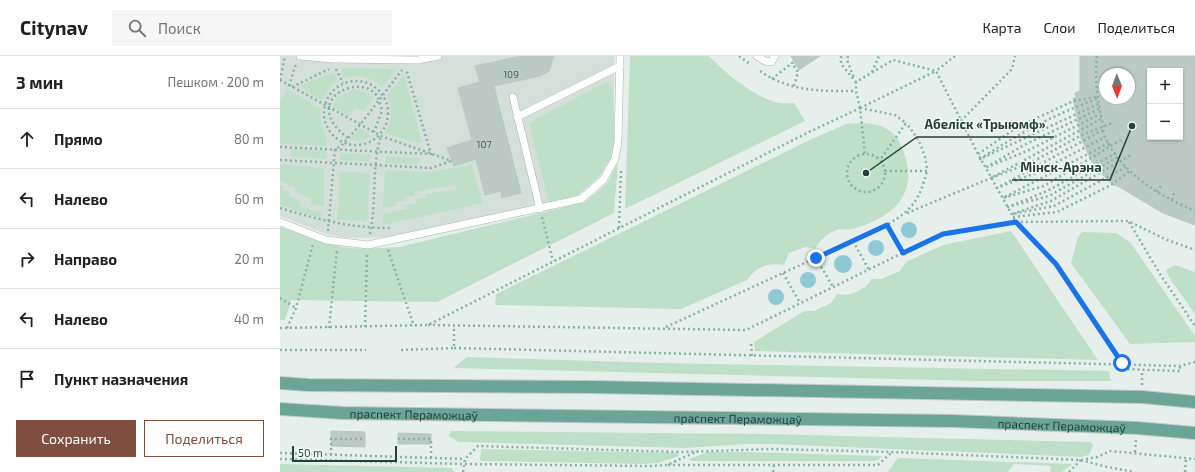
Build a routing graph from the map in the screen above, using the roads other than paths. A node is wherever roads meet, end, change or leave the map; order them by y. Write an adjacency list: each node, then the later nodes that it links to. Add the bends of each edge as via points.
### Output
1 (300, 56): 6 (lane, via 358,60 418,60)
2 (438, 56): 6 (lane)
3 (620, 56): 7 (lane)
4 (757, 56): 5 (lane, via 771,62)
5 (775, 56)
6 (427, 57)
7 (620, 66): 9 (lane); 10 (lane, via 618,142 615,159 603,180 581,199)
8 (512, 97): 9 (lane)
9 (518, 117): 10 (lane)
10 (540, 209): 11 (lane, via 368,245 338,242)
11 (280, 222)
12 (280, 383): 13 (main road, via 1142,397)
13 (1195, 402)
14 (280, 410): 15 (main road, праспект Пераможцаў, via 953,421)
15 (1195, 432)

